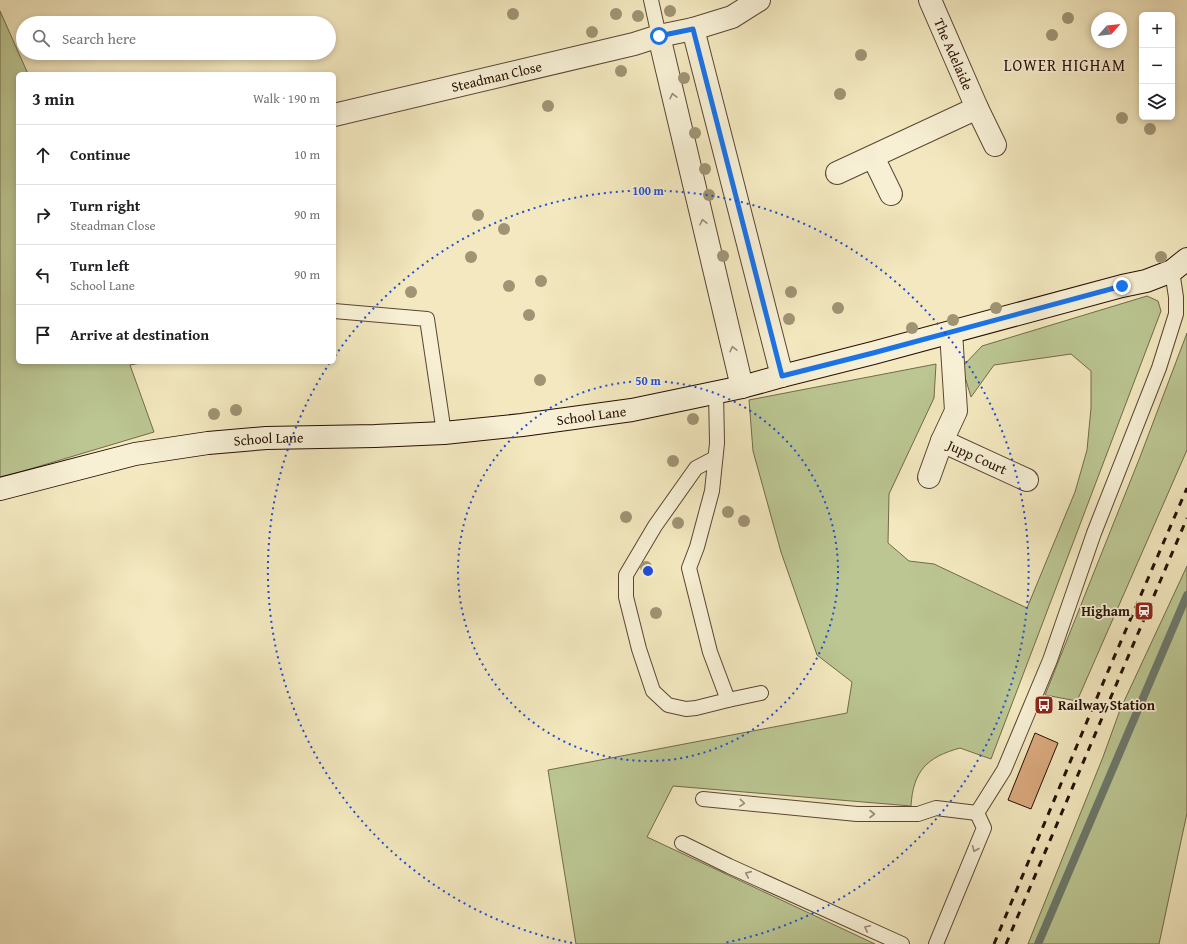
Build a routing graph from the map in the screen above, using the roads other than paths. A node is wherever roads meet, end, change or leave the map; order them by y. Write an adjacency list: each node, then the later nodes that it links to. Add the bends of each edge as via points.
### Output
1 (650, 0): 5 (lane)
2 (759, 0): 4 (street, Steadman Close, via 732,17)
3 (930, 0): 6 (street, The Adelaide)
4 (693, 29): 5 (street, Steadman Close); 15 (street)
5 (659, 36): 7 (street, Steadman Close); 16 (street, one-way to 5)
6 (977, 108): 8 (street, The Adelaide); 9 (street, The Adelaide)
7 (336, 115)
8 (995, 145)
9 (872, 157): 10 (street, The Adelaide); 11 (street)
10 (837, 174)
11 (891, 194)
12 (1180, 265): 14 (street, School Lane, via 1146,281); 27 (lane, via 1176,314 1159,368 1094,533 1050,660 1004,770)
13 (336, 311): 18 (lane, via 428,319)
14 (951, 332): 15 (street, School Lane); 19 (street, Jupp Court, via 956,412)
15 (782, 376): 16 (street, School Lane)
16 (742, 387): 17 (street, School Lane)
17 (716, 392): 18 (street, School Lane, via 632,410); 20 (lane)
18 (444, 433): 23 (street, School Lane, via 266,438 215,443 135,454)
19 (942, 441): 21 (street); 22 (street, Jupp Court)
20 (715, 458): 25 (lane, via 712,491 689,568 710,652); 25 (lane, via 696,468 655,526 626,575 626,596 653,691 668,705 686,709)
21 (929, 476)
22 (1027, 480)
23 (0, 489)
24 (761, 693): 25 (lane)
25 (728, 700)
26 (703, 799): 27 (lane, one-way to 27, via 857,814 918,814 936,808)
27 (977, 813): 30 (lane, one-way to 30, via 984,828)
28 (682, 842): 29 (lane, one-way to 28, via 729,866)
29 (902, 944)
30 (936, 944)

